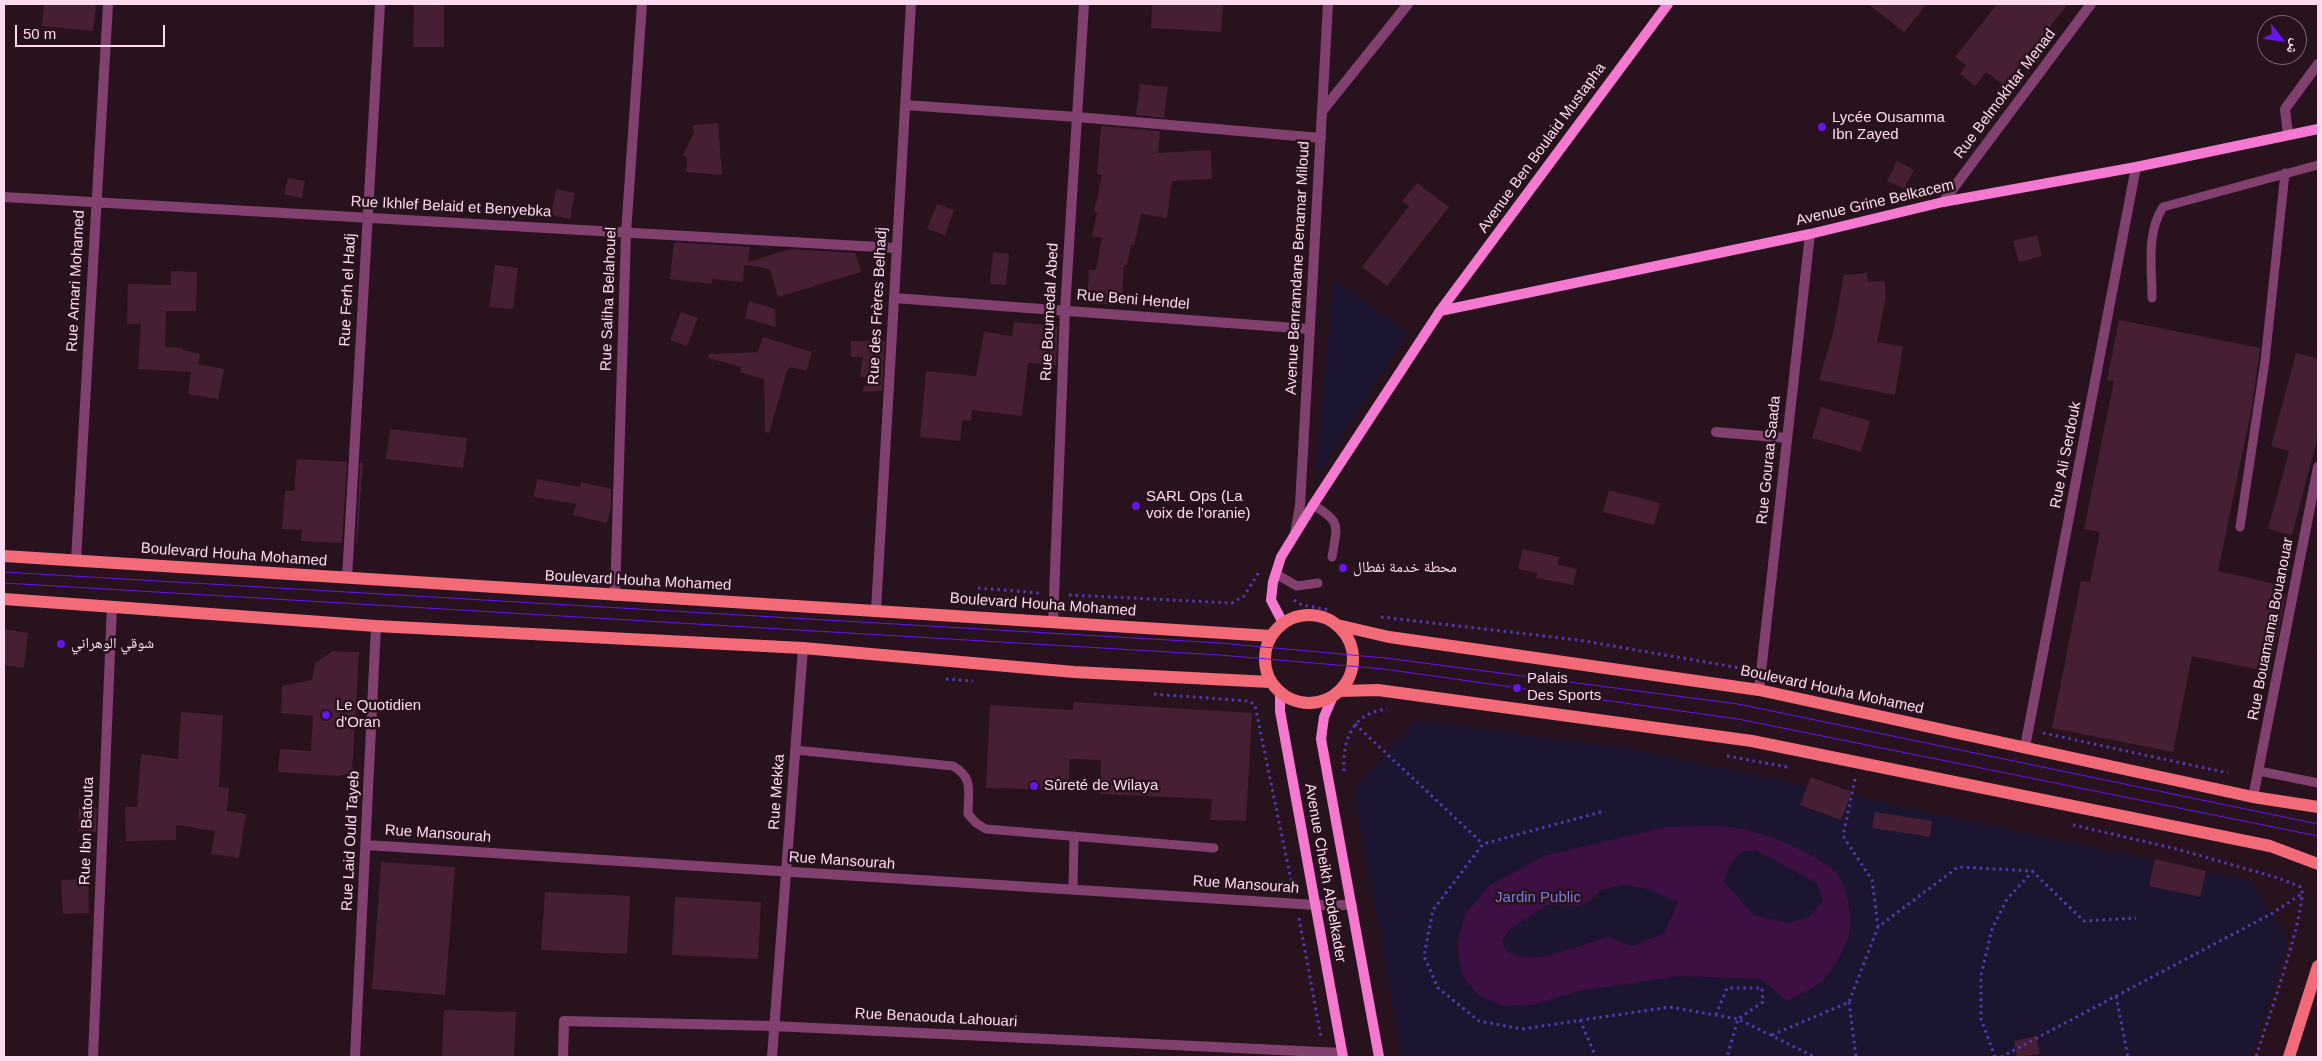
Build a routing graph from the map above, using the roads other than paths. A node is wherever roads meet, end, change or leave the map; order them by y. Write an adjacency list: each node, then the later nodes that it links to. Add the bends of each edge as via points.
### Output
1 (108, 4): 21 (street, Rue Amari Mohamed)
2 (380, 4): 23 (street, Rue Ferh el Hadj)
3 (642, 4): 24 (street, Rue Saliha Belahouel)
4 (911, 4): 11 (street, Rue des Frères Belhadj)
5 (1084, 4): 13 (street, Rue Boumedal Abed)
6 (1328, 4): 12 (street, Avenue Benramdane Benamar Miloud)
7 (1408, 4): 12 (street)
8 (1664, 5): 30 (main road, Avenue Ben Boulaid Mustapha)
9 (2088, 5): 22 (street, Rue Belmokhtar Menad)
10 (2318, 64): 15 (street, via 2285,109)
11 (905, 105): 13 (street); 26 (street, Rue des Frères Belhadj)
12 (1323, 110): 16 (street, Avenue Benramdane Benamar Miloud)
13 (1077, 117): 16 (street); 29 (street, Rue Boumedal Abed)
14 (2318, 129): 15 (main road, Avenue Grine Belkacem)
15 (2288, 134): 18 (main road, Avenue Grine Belkacem)
16 (1321, 138): 31 (street, Avenue Benramdane Benamar Miloud)
17 (2318, 165): 19 (lane)
18 (2136, 167): 22 (main road, Avenue Grine Belkacem); 58 (street, Rue Ali Serdouk)
19 (2285, 173): 28 (lane, via 2163,206 2155,219 2152,240); 36 (lane, via 2265,361)
20 (4, 196): 21 (street, Rue Ikhlef Belaid et Benyebka)
21 (96, 202): 23 (street, Rue Ikhlef Belaid et Benyebka); 40 (street, Rue Amari Mohamed)
22 (1944, 202): 25 (main road, Avenue Grine Belkacem)
23 (367, 217): 24 (street, Rue Ikhlef Belaid et Benyebka); 42 (street, Rue Ferh el Hadj)
24 (626, 233): 26 (street, Rue Ikhlef Belaid et Benyebka); 44 (street, Rue Saliha Belahouel)
25 (1810, 234): 30 (main road, Avenue Grine Belkacem); 33 (street, Rue Gouraa Saada)
26 (896, 248): 27 (street, Rue des Frères Belhadj)
27 (894, 298): 29 (street, Rue Beni Hendel); 47 (street, Rue des Frères Belhadj)
28 (2152, 298)
29 (1065, 310): 31 (street, Rue Beni Hendel); 48 (street, Rue Boumedal Abed)
30 (1440, 311): 35 (main road, Avenue Ben Boulaid Mustapha)
31 (1309, 329): 37 (street, Avenue Benramdane Benamar Miloud, via 1300,505)
32 (1716, 432): 33 (street)
33 (1787, 438): 55 (street, Rue Gouraa Saada)
34 (2318, 467): 60 (street, Rue Bouamama Bouanouar)
35 (1313, 504): 37 (main road, Avenue Ben Boulaid Mustapha); 39 (lane, via 1333,517 1336,524)
36 (2240, 527)
37 (1295, 534): 41 (main road, Avenue Ben Boulaid Mustapha, via 1281,557)
38 (4, 556): 40 (main road, Boulevard Houha Mohamed)
39 (1332, 557)
40 (76, 560): 42 (main road, Boulevard Houha Mohamed)
41 (1276, 574): 43 (lane, via 1290,583); 49 (main road, Avenue Ben Boulaid Mustapha, via 1271,595)
42 (347, 578): 44 (main road, Boulevard Houha Mohamed)
43 (1318, 584)
44 (615, 596): 47 (main road, Boulevard Houha Mohamed)
45 (4, 599): 46 (main road)
46 (112, 606): 51 (main road); 75 (street, Rue Ibn Batouta)
47 (876, 610): 48 (main road, Boulevard Houha Mohamed)
48 (1053, 623): 52 (main road, Boulevard Houha Mohamed)
49 (1283, 624): 50 (main road, via 1303,615 1313,615); 52 (main road)
50 (1337, 625): 55 (main road, Boulevard Houha Mohamed, via 1390,637); 57 (main road, via 1350,641 1353,655 1350,676)
51 (376, 626): 53 (main road); 65 (street, Rue Laid Ould Tayeb)
52 (1271, 636): 54 (main road, via 1265,660)
53 (803, 648): 54 (main road, via 1074,672); 59 (street, Rue Mekka)
54 (1270, 682): 56 (main road)
55 (1759, 690): 58 (main road, Boulevard Houha Mohamed)
56 (1280, 694): 57 (main road, via 1306,704 1320,702); 70 (main road, Avenue Cheikh Abdelkader, via 1280,711)
57 (1336, 694): 67 (main road, via 1378,690 1752,741 2270,846); 71 (main road, Avenue Cheikh Abdelkader, via 1324,717 1321,740)
58 (2025, 748): 62 (main road, Boulevard Houha Mohamed)
59 (795, 750): 64 (lane, via 953,766 964,772 968,781 968,814 986,829); 68 (street, Rue Mekka)
60 (2258, 776): 61 (lane); 62 (street, Rue Bouamama Bouanouar)
61 (2318, 783)
62 (2253, 797): 63 (main road, Boulevard Houha Mohamed)
63 (2318, 807)
64 (1074, 836): 66 (lane); 69 (lane)
65 (366, 844): 68 (street, Rue Mansourah); 76 (street, Rue Laid Ould Tayeb)
66 (1214, 848)
67 (2318, 864)
68 (787, 872): 69 (street, Rue Mansourah); 73 (street, Rue Mekka)
69 (1074, 890): 70 (street, Rue Mansourah)
70 (1316, 905): 71 (street, Rue Mansourah); 74 (main road, Avenue Cheikh Abdelkader)
71 (1352, 905): 79 (main road, Avenue Cheikh Abdelkader)
72 (2318, 966): 80 (main road)
73 (773, 1026): 74 (street, Rue Benaouda Lahouari); 77 (street, Rue Benaouda Lahouari, via 564,1021); 78 (street, Rue Mekka)
74 (1343, 1055)
75 (93, 1057)
76 (355, 1057)
77 (563, 1057)
78 (772, 1057)
79 (1379, 1057)
80 (2288, 1057)

